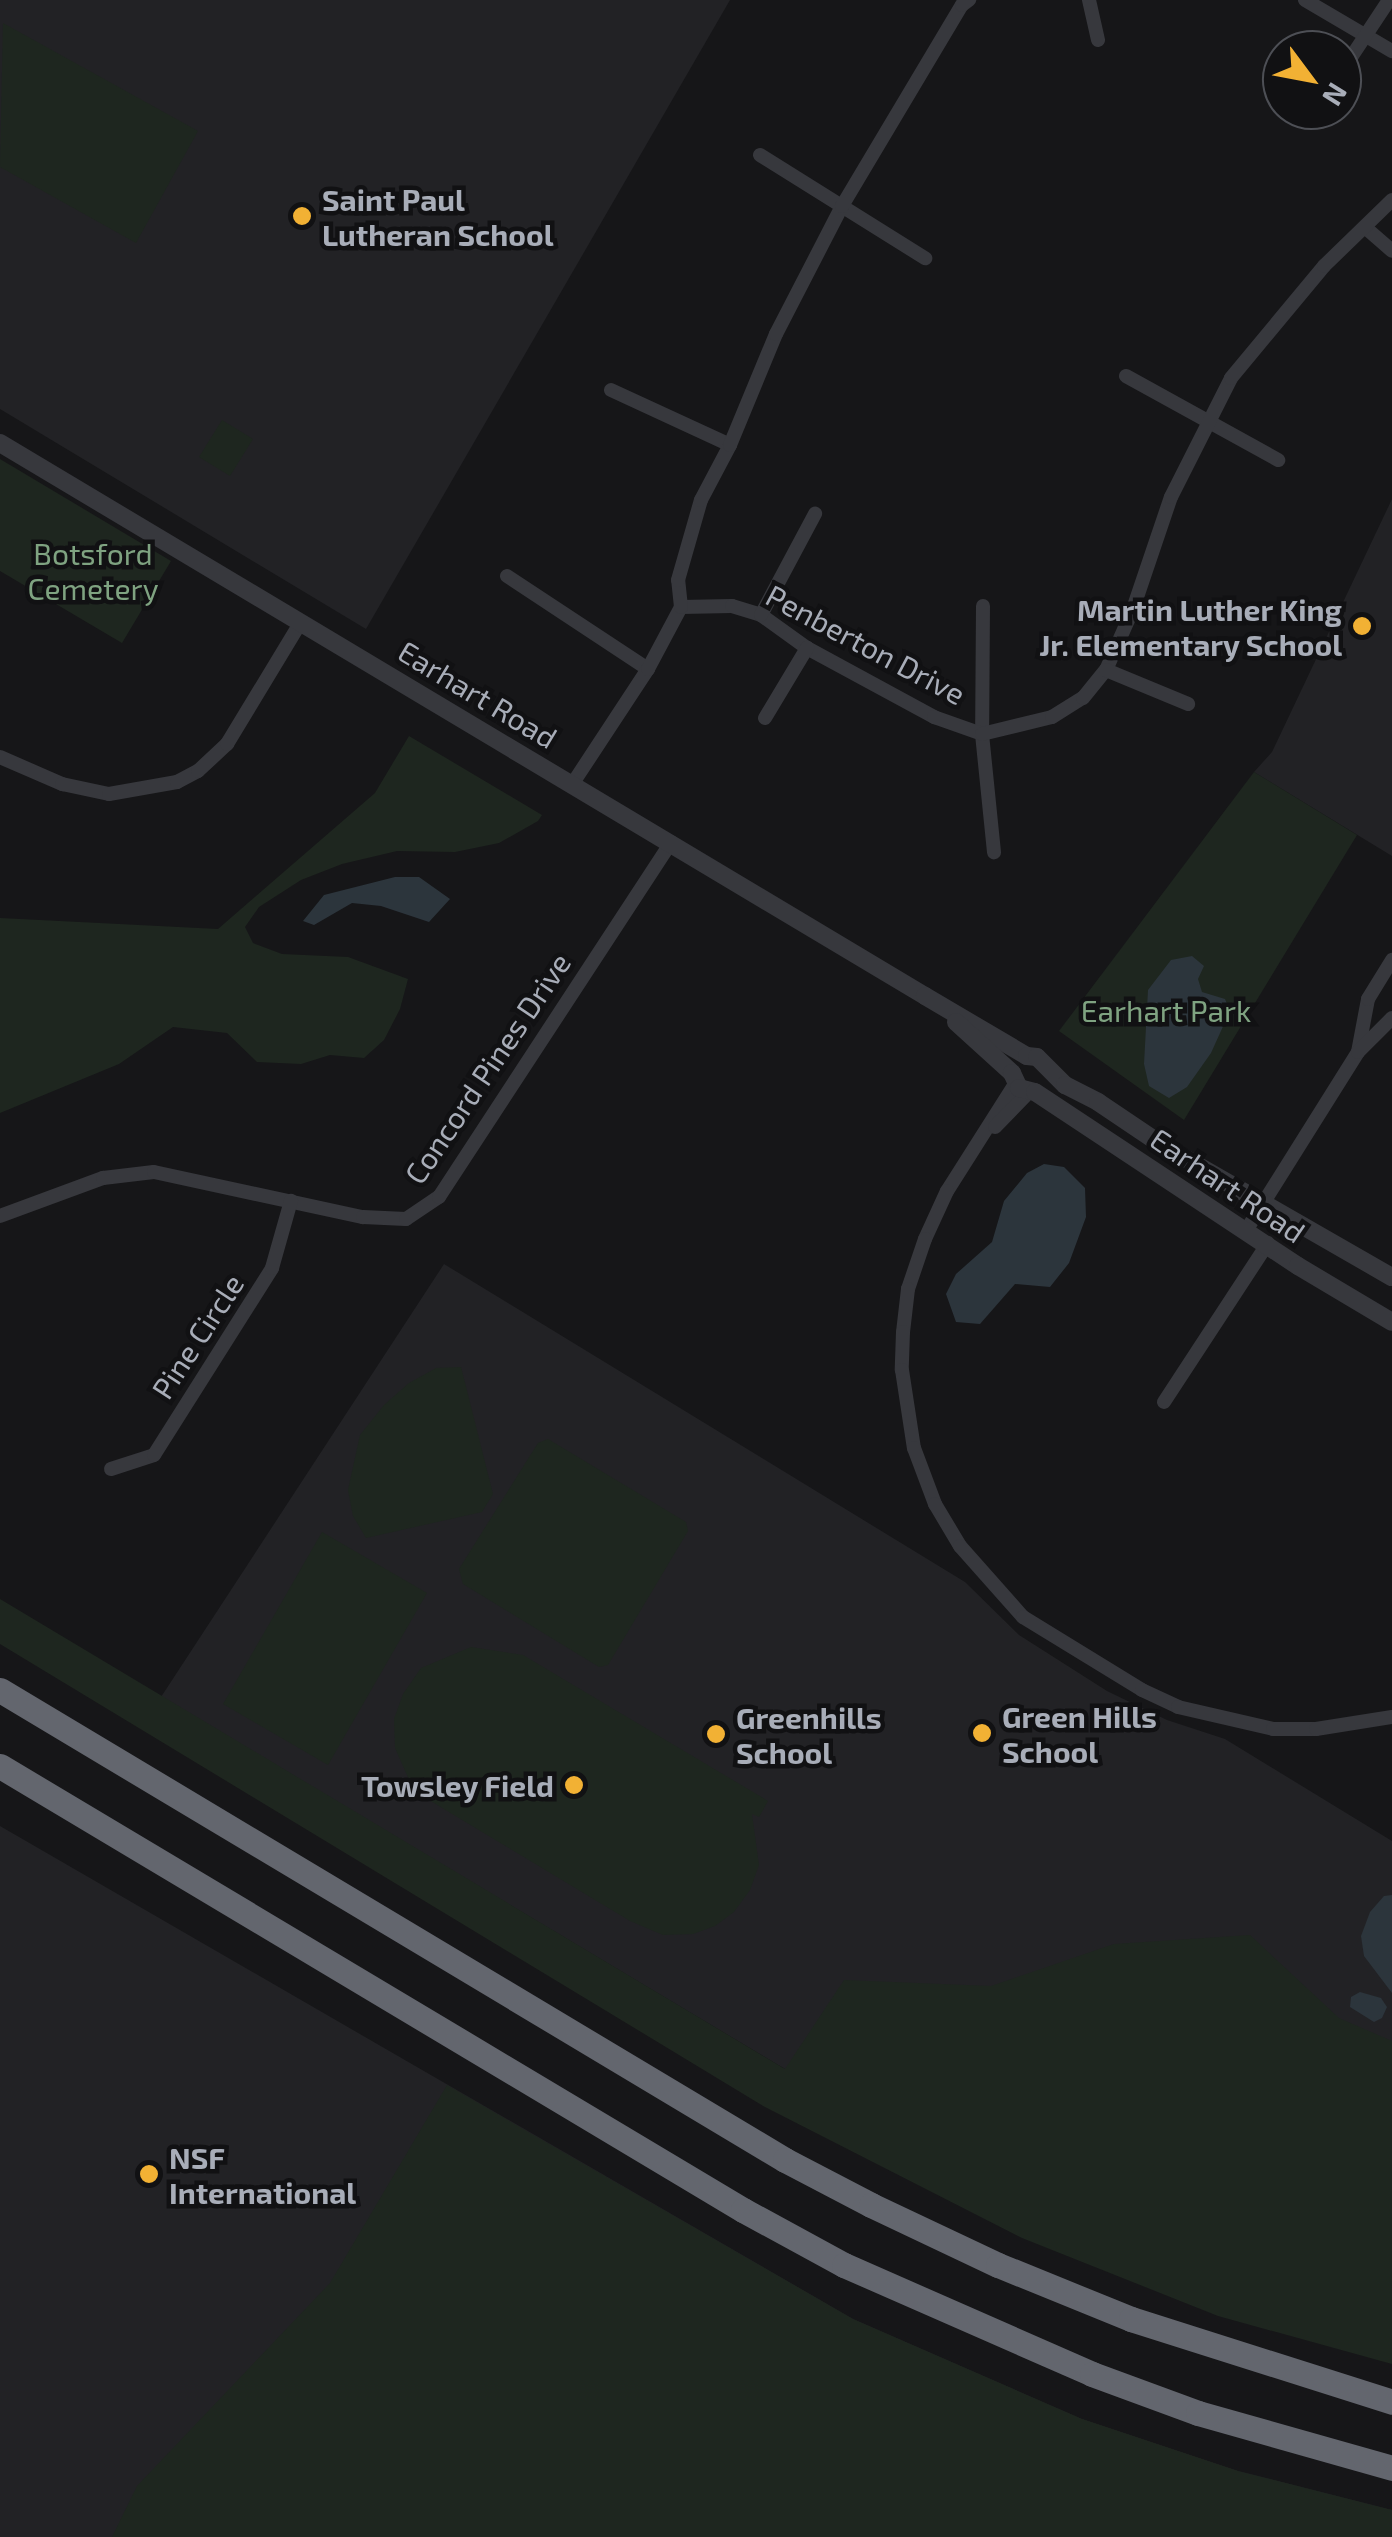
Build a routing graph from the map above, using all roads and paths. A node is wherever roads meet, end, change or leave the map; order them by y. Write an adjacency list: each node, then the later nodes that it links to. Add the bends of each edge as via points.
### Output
1 (1089, 0): 6 (street)
2 (1304, 0): 5 (street)
3 (1389, 0): 5 (street)
4 (963, 2): 11 (street)
5 (1366, 34): 7 (street); 8 (street)
6 (1098, 40)
7 (1362, 40)
8 (1392, 51)
9 (760, 155): 11 (street)
10 (1392, 200): 12 (street, Penberton Drive)
11 (842, 206): 14 (street); 19 (street, via 776,334)
12 (1367, 229): 13 (street); 17 (street, Penberton Drive, via 1324,266 1263,337)
13 (1392, 251)
14 (925, 258)
15 (1126, 376): 17 (street)
16 (611, 390): 19 (street)
17 (1207, 422): 20 (street); 29 (street, Penberton Drive, via 1171,497)
18 (0, 443): 26 (street, Earhart Road)
19 (730, 445): 24 (street, via 684,550)
20 (1278, 460)
21 (814, 514): 25 (street)
22 (508, 576): 28 (street)
23 (983, 606): 32 (street)
24 (681, 607): 25 (street, Penberton Drive, via 732,606); 28 (street)
25 (761, 615): 27 (street, Penberton Drive)
26 (301, 622): 33 (street, via 226,744 177,782 109,794 62,784); 34 (street, Earhart Road)
27 (807, 648): 31 (street); 32 (street, Penberton Drive, via 934,717)
28 (648, 669): 34 (street)
29 (1106, 670): 30 (street); 32 (street, Penberton Drive, via 1083,698 1052,717)
30 (1188, 704)
31 (766, 718)
32 (982, 734): 36 (street)
33 (0, 757)
34 (573, 783): 35 (street, Earhart Road)
35 (671, 842): 38 (street, Earhart Road); 44 (street, Concord Pines Drive, via 439,1197 406,1219)
36 (994, 852)
37 (1392, 960): 40 (street, via 1368,999)
38 (925, 996): 41 (street, Earhart Road); 43 (street, Earhart Road)
39 (1392, 1018): 40 (street)
40 (1358, 1052): 45 (street)
41 (1027, 1056): 42 (street, Earhart Road, via 1042,1060); 43 (street, via 1018,1061)
42 (1048, 1072): 43 (street, via 1045,1084); 45 (street, Earhart Road)
43 (1023, 1085): 47 (street, Earhart Road); 54 (street, via 971,1154 925,1240 908,1288 902,1370 914,1448 960,1546 1023,1617 1178,1706 1273,1729 1316,1730)
44 (291, 1201): 46 (street, Concord Pines Drive, via 154,1172 103,1178); 52 (street, Pine Circle, via 272,1268 154,1454)
45 (1266, 1201): 47 (street); 49 (street, Earhart Road)
46 (0, 1216)
47 (1248, 1229): 48 (street, Earhart Road)
48 (1268, 1243): 50 (street, Earhart Road); 51 (street)
49 (1392, 1277)
50 (1392, 1322)
51 (1164, 1402)
52 (112, 1469)
53 (0, 1690): 56 (highway, via 784,2160 871,2205 1131,2319)
54 (1392, 1717)
55 (0, 1766): 57 (highway, via 844,2265 1128,2387)
56 (1392, 2402)
57 (1392, 2468)

